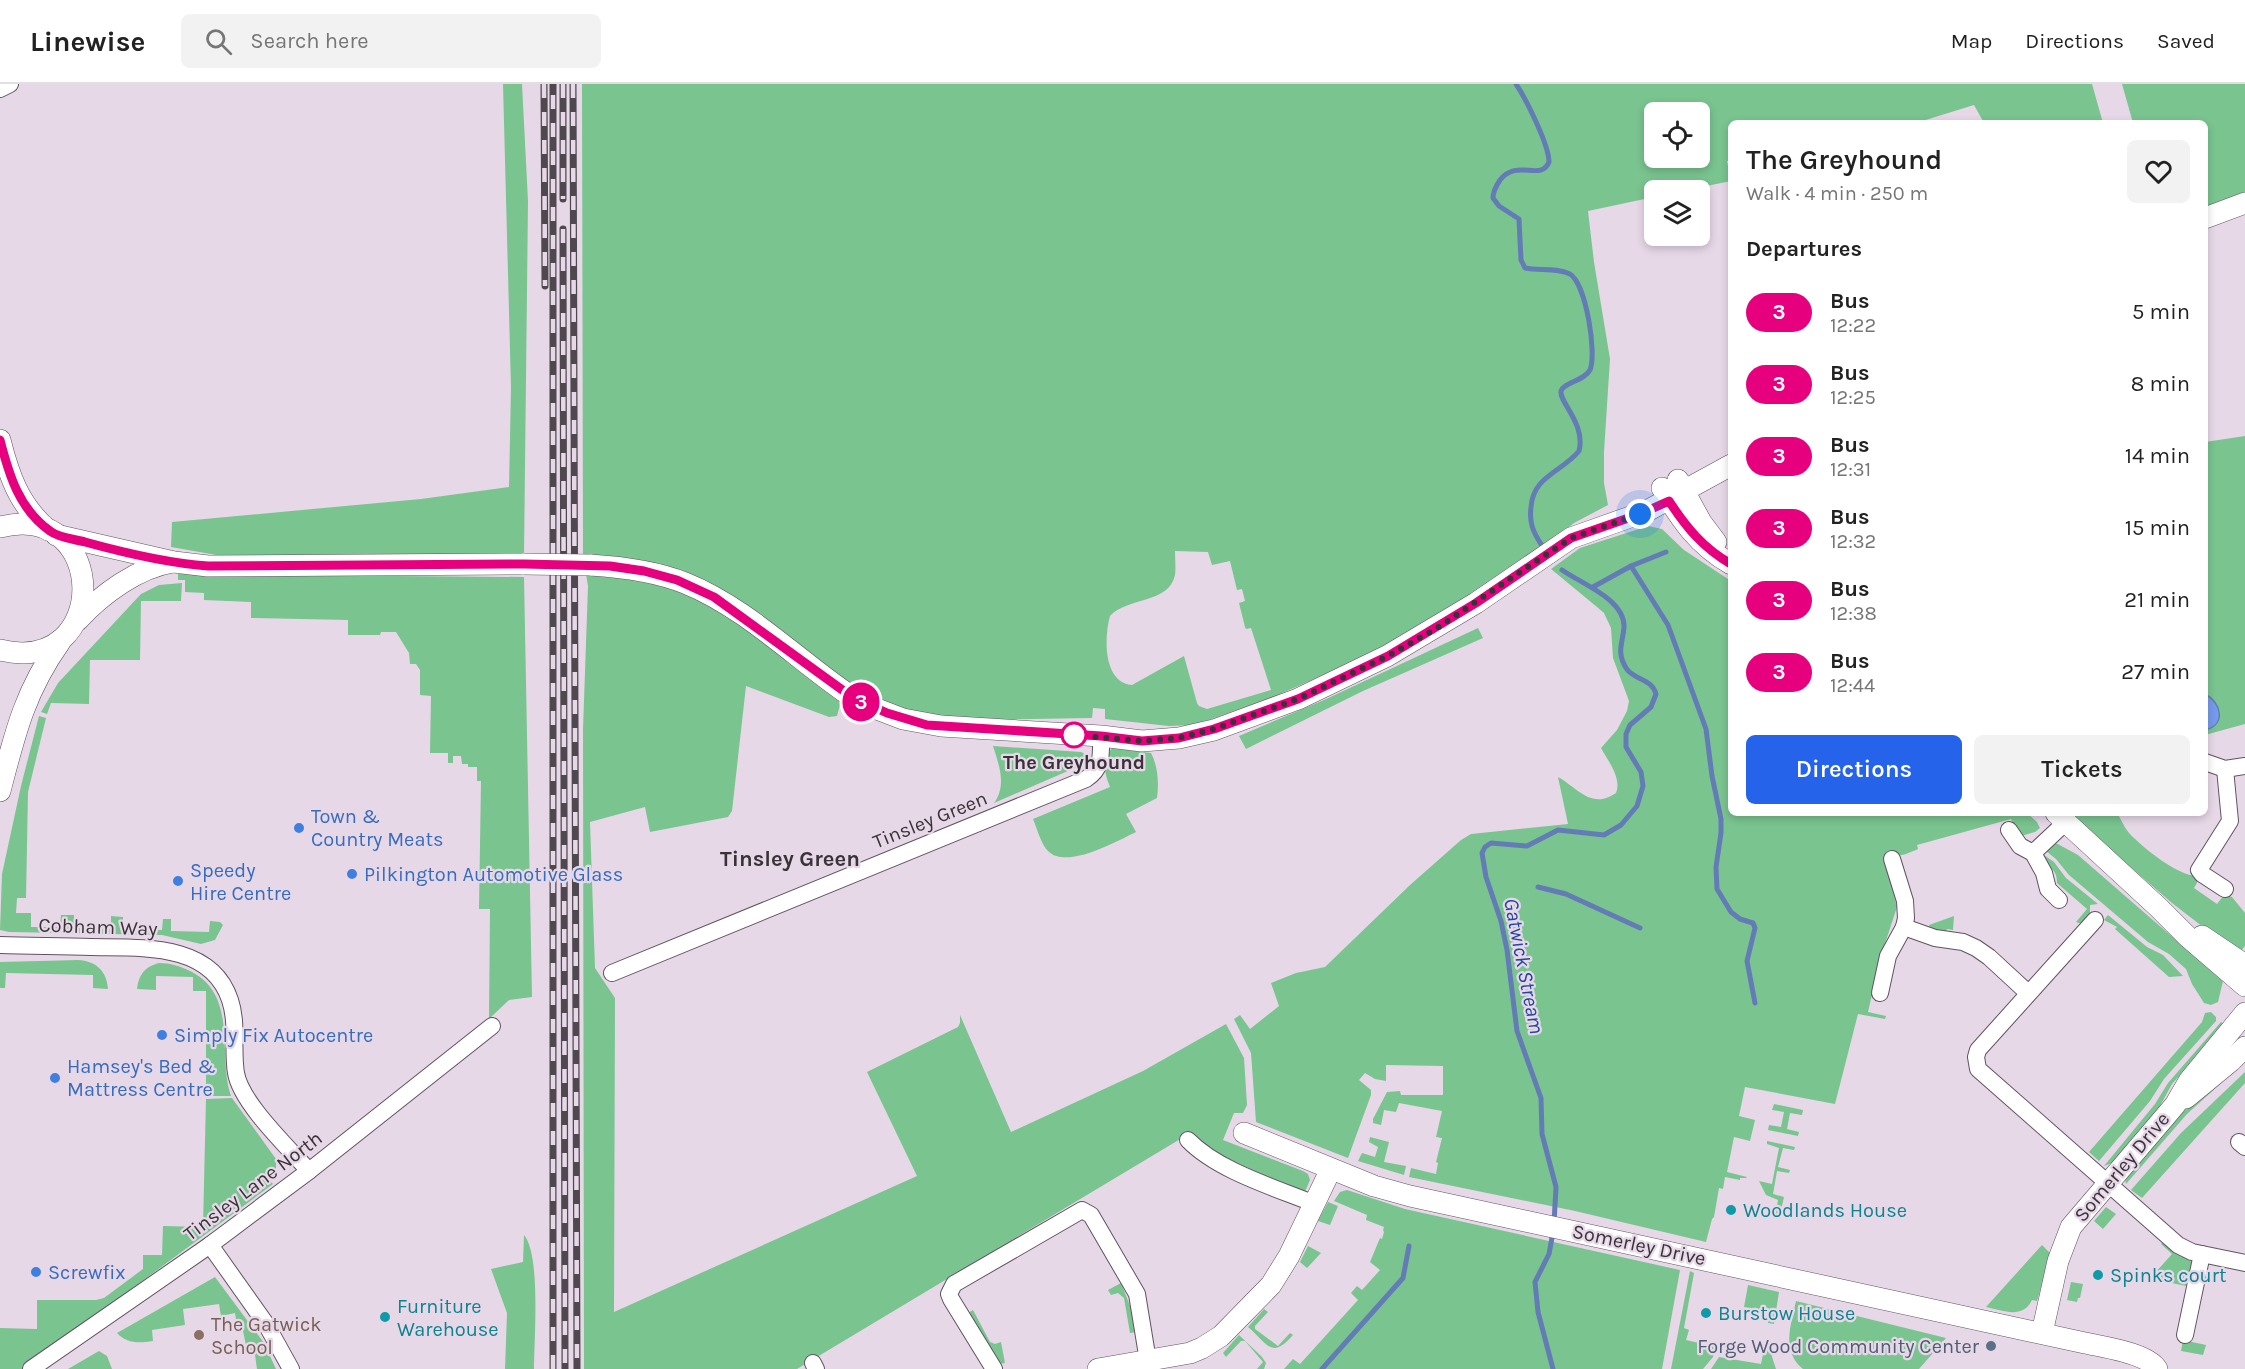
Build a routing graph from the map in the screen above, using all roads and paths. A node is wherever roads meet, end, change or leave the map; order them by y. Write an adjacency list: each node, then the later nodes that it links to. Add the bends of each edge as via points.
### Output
1 (10, 84): 2 (street)
2 (0, 89)
3 (2245, 203): 4 (street)
4 (2208, 217)
5 (0, 440): 10 (street, via 16,491 35,518)
6 (1728, 456): 8 (street)
7 (1728, 466): 8 (street)
8 (1673, 490): 11 (street); 13 (street, via 1685,526); 16 (street, via 1640,514 1561,544 1437,628 1298,699 1179,738 1142,741)
9 (0, 527): 10 (street, via 21,524)
10 (53, 533): 12 (street); 14 (street, via 76,556 84,578 83,602)
11 (1728, 555)
12 (174, 562): 14 (street, via 115,588); 16 (street, bridge, via 215,566 620,567 657,574 703,592 737,612 852,697 903,719 941,726)
13 (1728, 562)
14 (69, 630): 15 (street, via 46,648 13,653); 20 (street, via 29,692)
15 (0, 650)
16 (1101, 736): 32 (street, Tinsley Green, via 1100,764 1086,779)
17 (2208, 763): 19 (street)
18 (2245, 766): 19 (street)
19 (2225, 769): 25 (street, via 2230,821 2199,870)
20 (0, 791)
21 (2062, 817): 23 (street); 27 (street)
22 (2009, 830): 23 (street, via 2020,846)
23 (2032, 853): 26 (street, via 2048,889)
24 (1892, 859): 29 (street, via 1905,901)
25 (2225, 889)
26 (2059, 900)
27 (2159, 908): 31 (street); 33 (street)
28 (2095, 920): 35 (street)
29 (1904, 927): 34 (street, via 1888,956); 35 (street, via 1976,948)
30 (0, 945): 43 (street, Cobham Way, via 163,950 190,957 207,968 230,1001 240,1085 254,1108)
31 (2245, 965)
32 (612, 973)
33 (2245, 986)
34 (1880, 993)
35 (2028, 993): 44 (street, via 1978,1050 1978,1069)
36 (2245, 1013): 39 (street, Somerley Drive, via 2189,1081)
37 (492, 1026): 43 (street, Tinsley Lane North)
38 (2245, 1047): 39 (street, Somerley Drive, via 2193,1094)
39 (2175, 1105): 44 (street, Somerley Drive)
40 (1244, 1133): 42 (street, Somerley Drive)
41 (1188, 1140): 45 (street, via 1223,1165)
42 (1331, 1169): 45 (street); 49 (street, Somerley Drive, via 1395,1192)
43 (309, 1171): 46 (street, Tinsley Lane North)
44 (2106, 1184): 47 (street, via 2178,1245); 49 (street, Somerley Drive, via 2075,1221 2064,1241)
45 (1315, 1204): 51 (street, via 1277,1277 1235,1323 1213,1343)
46 (210, 1245): 52 (street, Tinsley Lane North); 53 (street, via 271,1331)
47 (2202, 1254): 48 (street); 50 (street)
48 (2245, 1263)
49 (2042, 1333): 56 (street, Somerley Drive, via 2141,1357)
50 (2185, 1335)
51 (1147, 1364): 54 (street, via 1137,1294 1092,1215 1082,1210 951,1289 951,1299); 55 (street)
52 (31, 1369)
53 (291, 1369)
54 (994, 1369)
55 (1098, 1369)
56 (2157, 1369)

